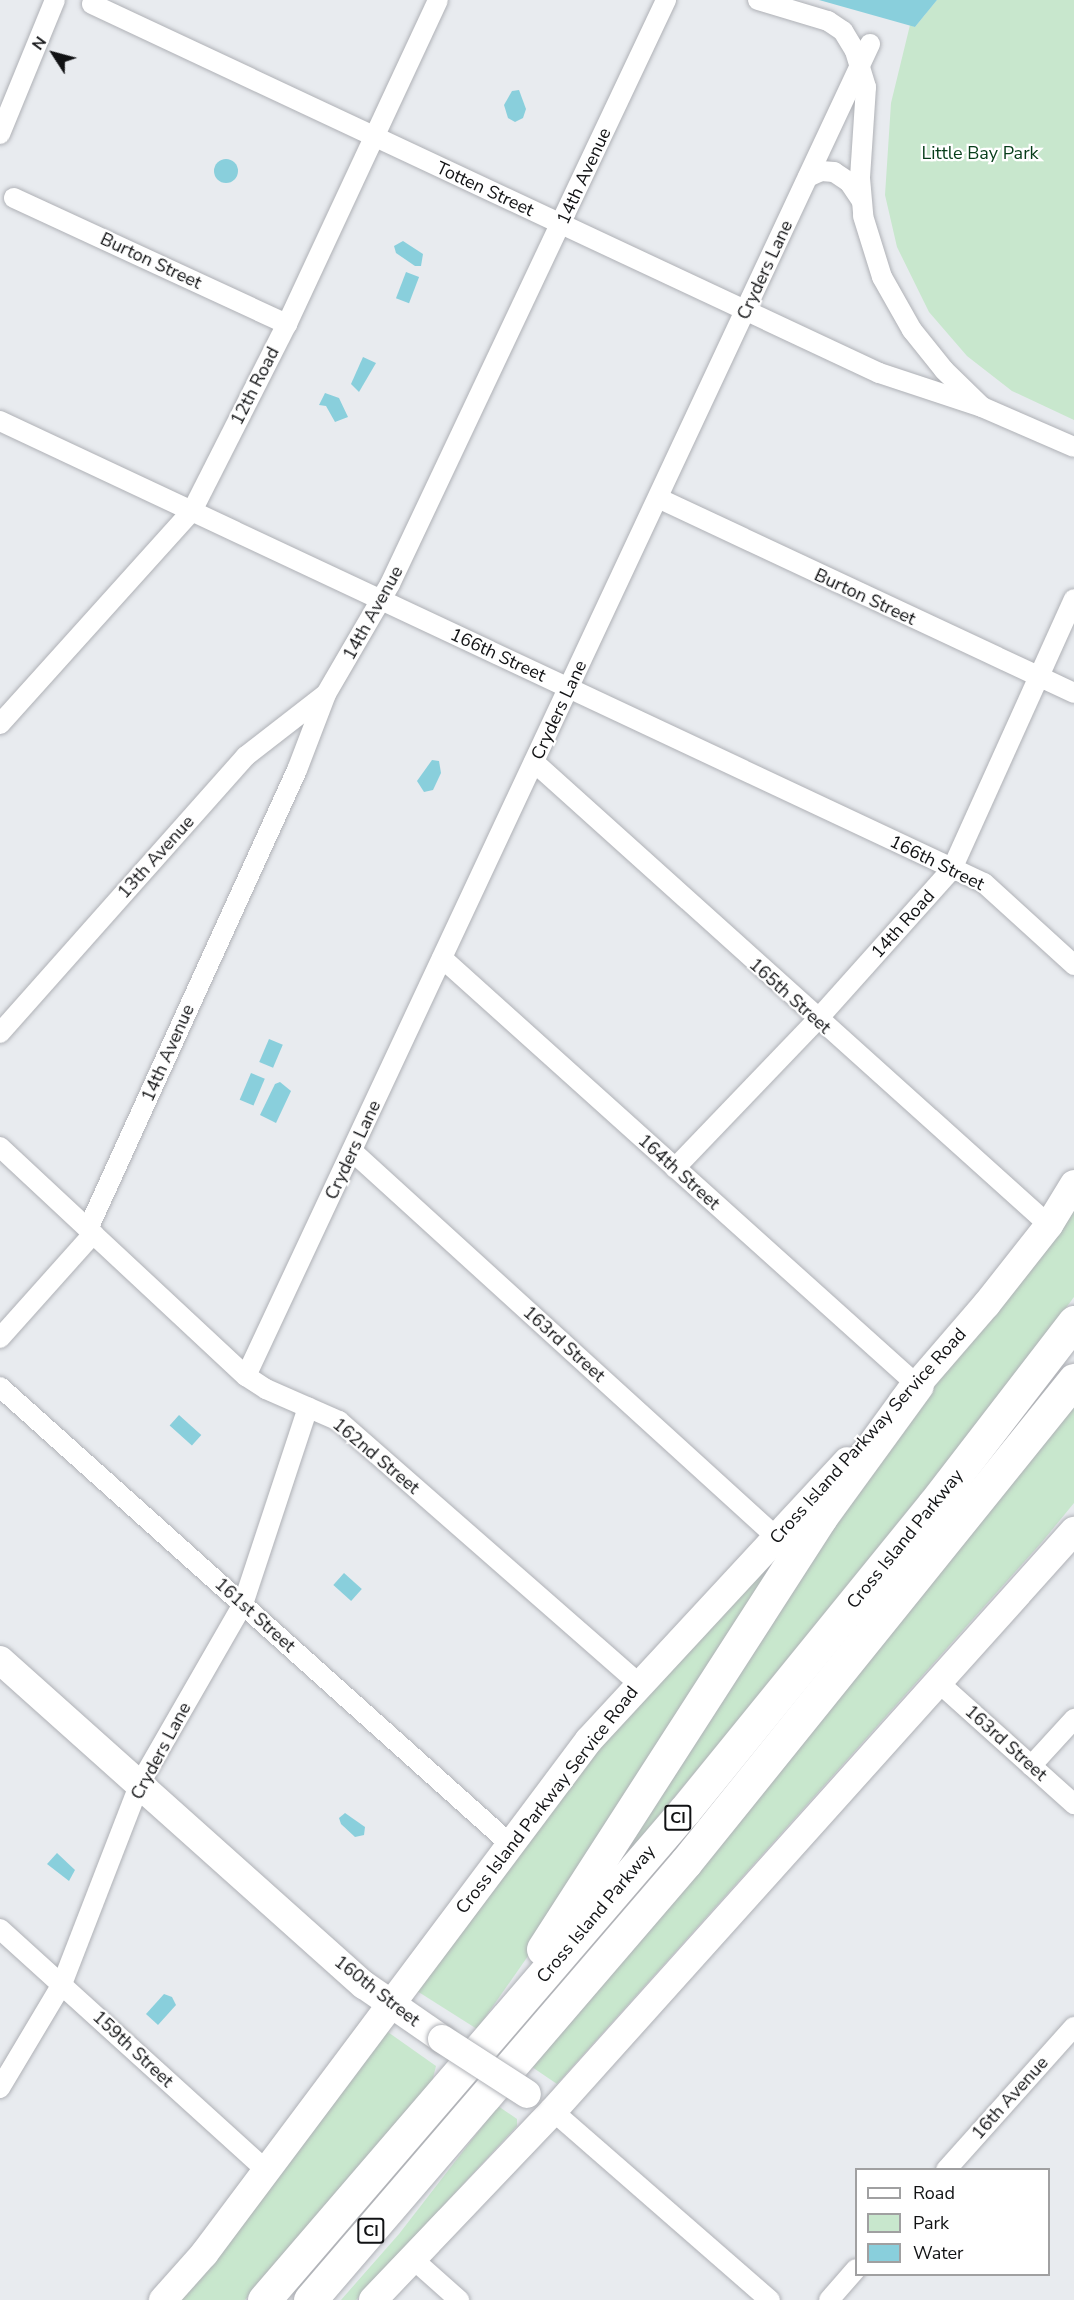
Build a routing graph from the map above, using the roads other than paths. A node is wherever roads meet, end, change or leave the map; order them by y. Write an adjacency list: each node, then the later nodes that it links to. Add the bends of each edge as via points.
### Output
1 (55, 0): 8 (street)
2 (438, 0): 9 (street, 12th Road)
3 (666, 0): 13 (street, 14th Avenue)
4 (758, 0): 7 (street, via 832,23 849,39)
5 (92, 4): 9 (street, Totten Street)
6 (870, 44): 7 (street, Cryders Lane)
7 (861, 64): 10 (street, Cryders Lane); 12 (street, via 866,87)
8 (0, 134)
9 (375, 137): 13 (street, Totten Street); 15 (street, 12th Road)
10 (808, 177): 12 (street, via 821,171 834,172 849,182); 14 (street, Cryders Lane)
11 (14, 198): 15 (street, Burton Street)
12 (861, 200): 16 (street, via 870,241 894,302 930,354)
13 (561, 225): 14 (street, Totten Street); 22 (street, 14th Avenue)
14 (745, 312): 16 (street, Totten Street, via 894,380); 19 (street, Cryders Lane)
15 (287, 324): 20 (street, 12th Road)
16 (982, 407): 18 (street, Totten Street)
17 (0, 421): 20 (street, 166th Street)
18 (1074, 447)
19 (658, 498): 23 (street, Burton Street); 24 (street, Cryders Lane)
20 (192, 511): 22 (street, 166th Street); 27 (street, 12th Road)
21 (1074, 599): 23 (street, 14th Road)
22 (382, 600): 24 (street, 166th Street); 26 (street, 14th Avenue)
23 (1037, 678): 25 (street, Burton Street); 29 (street, 14th Road)
24 (569, 688): 28 (street, Cryders Lane); 29 (street, 166th Street)
25 (1074, 693)
26 (326, 694): 33 (street, 13th Avenue, via 246,756); 39 (street, 14th Avenue, via 297,770)
27 (0, 724)
28 (534, 762): 30 (street, Cryders Lane); 32 (street, 165th Street)
29 (952, 869): 31 (street, 166th Street, via 984,883); 32 (street, 14th Road)
30 (442, 958): 35 (street, Cryders Lane); 36 (street, 164th Street)
31 (1074, 965)
32 (817, 1020): 36 (street, 14th Road); 38 (street, 165th Street)
33 (0, 1033)
34 (0, 1148): 39 (street, 162nd Street)
35 (352, 1151): 42 (street, Cryders Lane); 48 (street, 163rd Street)
36 (675, 1168): 44 (street, 164th Street)
37 (1074, 1184): 38 (street, Cross Island Parkway Service Road)
38 (1049, 1225): 44 (street, Cross Island Parkway Service Road, via 987,1305)
39 (91, 1232): 41 (street, 14th Avenue); 42 (street, 162nd Street)
40 (1074, 1322): 63 (highway, Cross Island Parkway / CI, via 800,1669)
41 (0, 1338)
42 (246, 1376): 46 (street, 162nd Street)
43 (1074, 1380): 71 (highway, Cross Island Parkway / CI, via 686,1862)
44 (917, 1385): 48 (street, Cross Island Parkway Service Road); 63 (highway, via 821,1517 621,1834)
45 (0, 1387): 49 (street, 161st Street)
46 (308, 1407): 49 (street, Cryders Lane); 51 (street, 162nd Street, via 339,1421)
47 (1074, 1531): 52 (street)
48 (776, 1537): 51 (street, Cross Island Parkway Service Road)
49 (243, 1604): 55 (street, Cryders Lane); 57 (street, 161st Street)
50 (0, 1660): 55 (street, 160th Street)
51 (638, 1683): 57 (street, Cross Island Parkway Service Road)
52 (938, 1683): 54 (street, 163rd Street); 64 (street)
53 (1074, 1719): 54 (street)
54 (1031, 1766): 56 (street, 163rd Street)
55 (139, 1785): 59 (street, Cryders Lane); 60 (street, 160th Street)
56 (1074, 1804)
57 (510, 1844): 60 (street, Cross Island Parkway Service Road)
58 (0, 1929): 59 (street, 159th Street)
59 (62, 1984): 62 (street, Cryders Lane); 66 (street, 159th Street)
60 (390, 2004): 64 (street, 160th Street, bridge); 66 (street, Cross Island Parkway Service Road)
61 (1074, 2027): 65 (street, 16th Avenue)
62 (0, 2088)
63 (449, 2088): 70 (highway, Cross Island Parkway / CI)
64 (553, 2111): 67 (street); 75 (street, 160th Street)
65 (947, 2168)
66 (266, 2170): 69 (street, Cross Island Parkway Service Road, via 195,2265)
67 (413, 2259): 72 (street); 73 (street); 74 (street)
68 (855, 2270): 76 (street)
69 (163, 2300)
70 (264, 2300)
71 (310, 2300)
72 (373, 2300)
73 (385, 2300)
74 (459, 2300)
75 (770, 2300)
76 (829, 2300)

